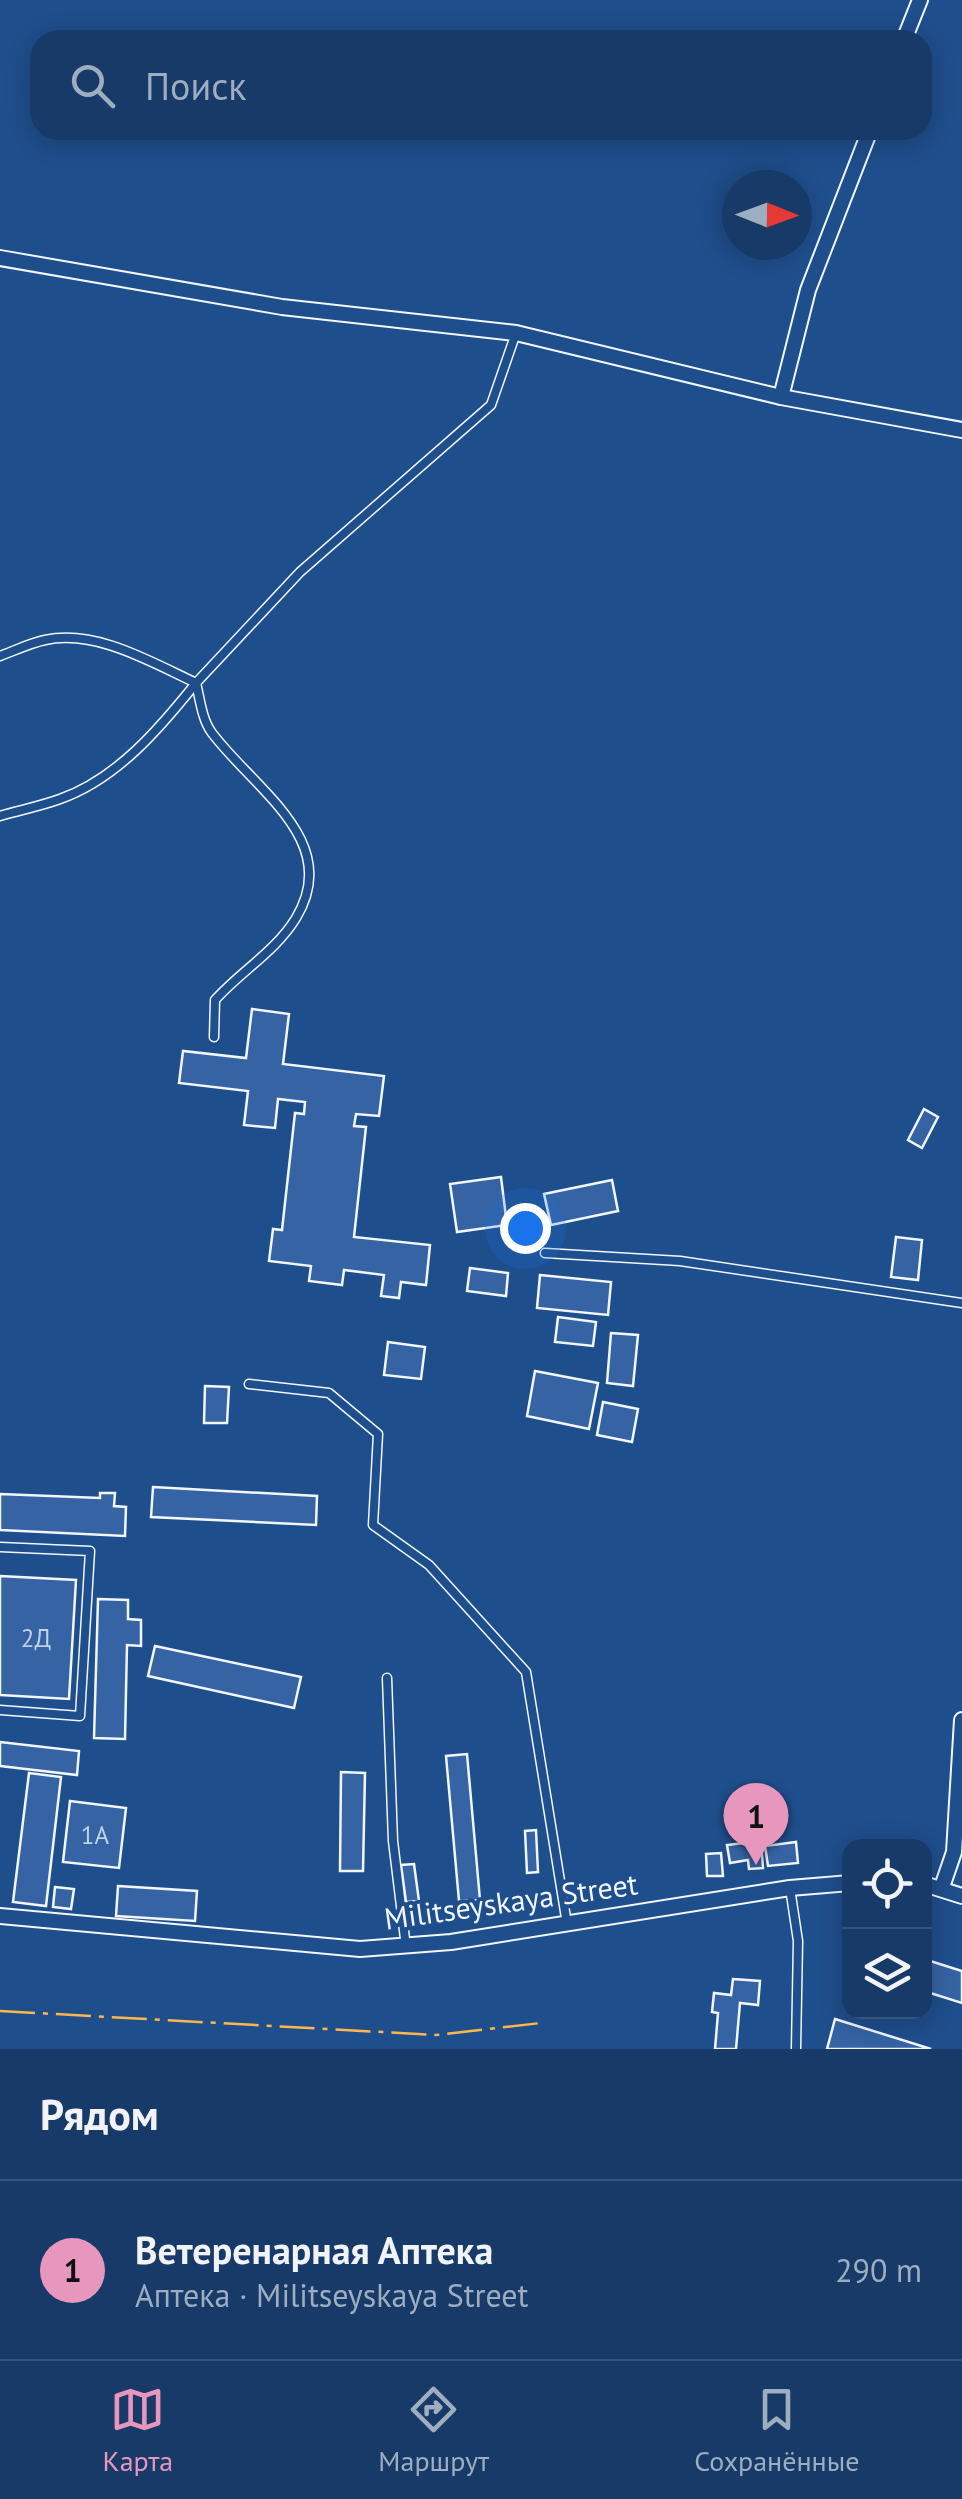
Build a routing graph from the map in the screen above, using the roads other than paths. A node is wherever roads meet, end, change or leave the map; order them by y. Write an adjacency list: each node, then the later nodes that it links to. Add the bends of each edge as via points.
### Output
1 (920, 0): 2 (street)
2 (908, 30)
3 (866, 140): 6 (street, via 808,290)
4 (0, 258): 5 (street, via 282,306)
5 (516, 333): 6 (street); 9 (lane, via 491,405 300,572)
6 (781, 398): 7 (street)
7 (962, 430)
8 (0, 656): 9 (lane, via 70,638 117,647)
9 (196, 683): 10 (lane, via 109,772 64,798); 11 (lane, via 210,730 303,837 311,864 297,916 277,944 216,1000)
10 (0, 816)
11 (214, 1037)
12 (544, 1253): 13 (lane, via 680,1260)
13 (962, 1303)
14 (248, 1384): 25 (lane, via 328,1393 378,1434 372,1525 429,1565 526,1672)
15 (0, 1547): 17 (lane, via 90,1551 80,1716)
16 (387, 1678): 26 (lane, via 393,1841)
17 (0, 1710)
18 (962, 1720): 22 (street, via 954,1852)
19 (842, 1885): 21 (street, Militseyskaya Street)
20 (932, 1886): 22 (street)
21 (790, 1888): 25 (street, Militseyskaya Street); 27 (lane, via 798,1940)
22 (942, 1888): 23 (street)
23 (962, 1896)
24 (0, 1916): 26 (street, Militseyskaya Street, via 307,1945)
25 (567, 1924): 26 (street, Militseyskaya Street)
26 (406, 1947)
27 (796, 2049)

